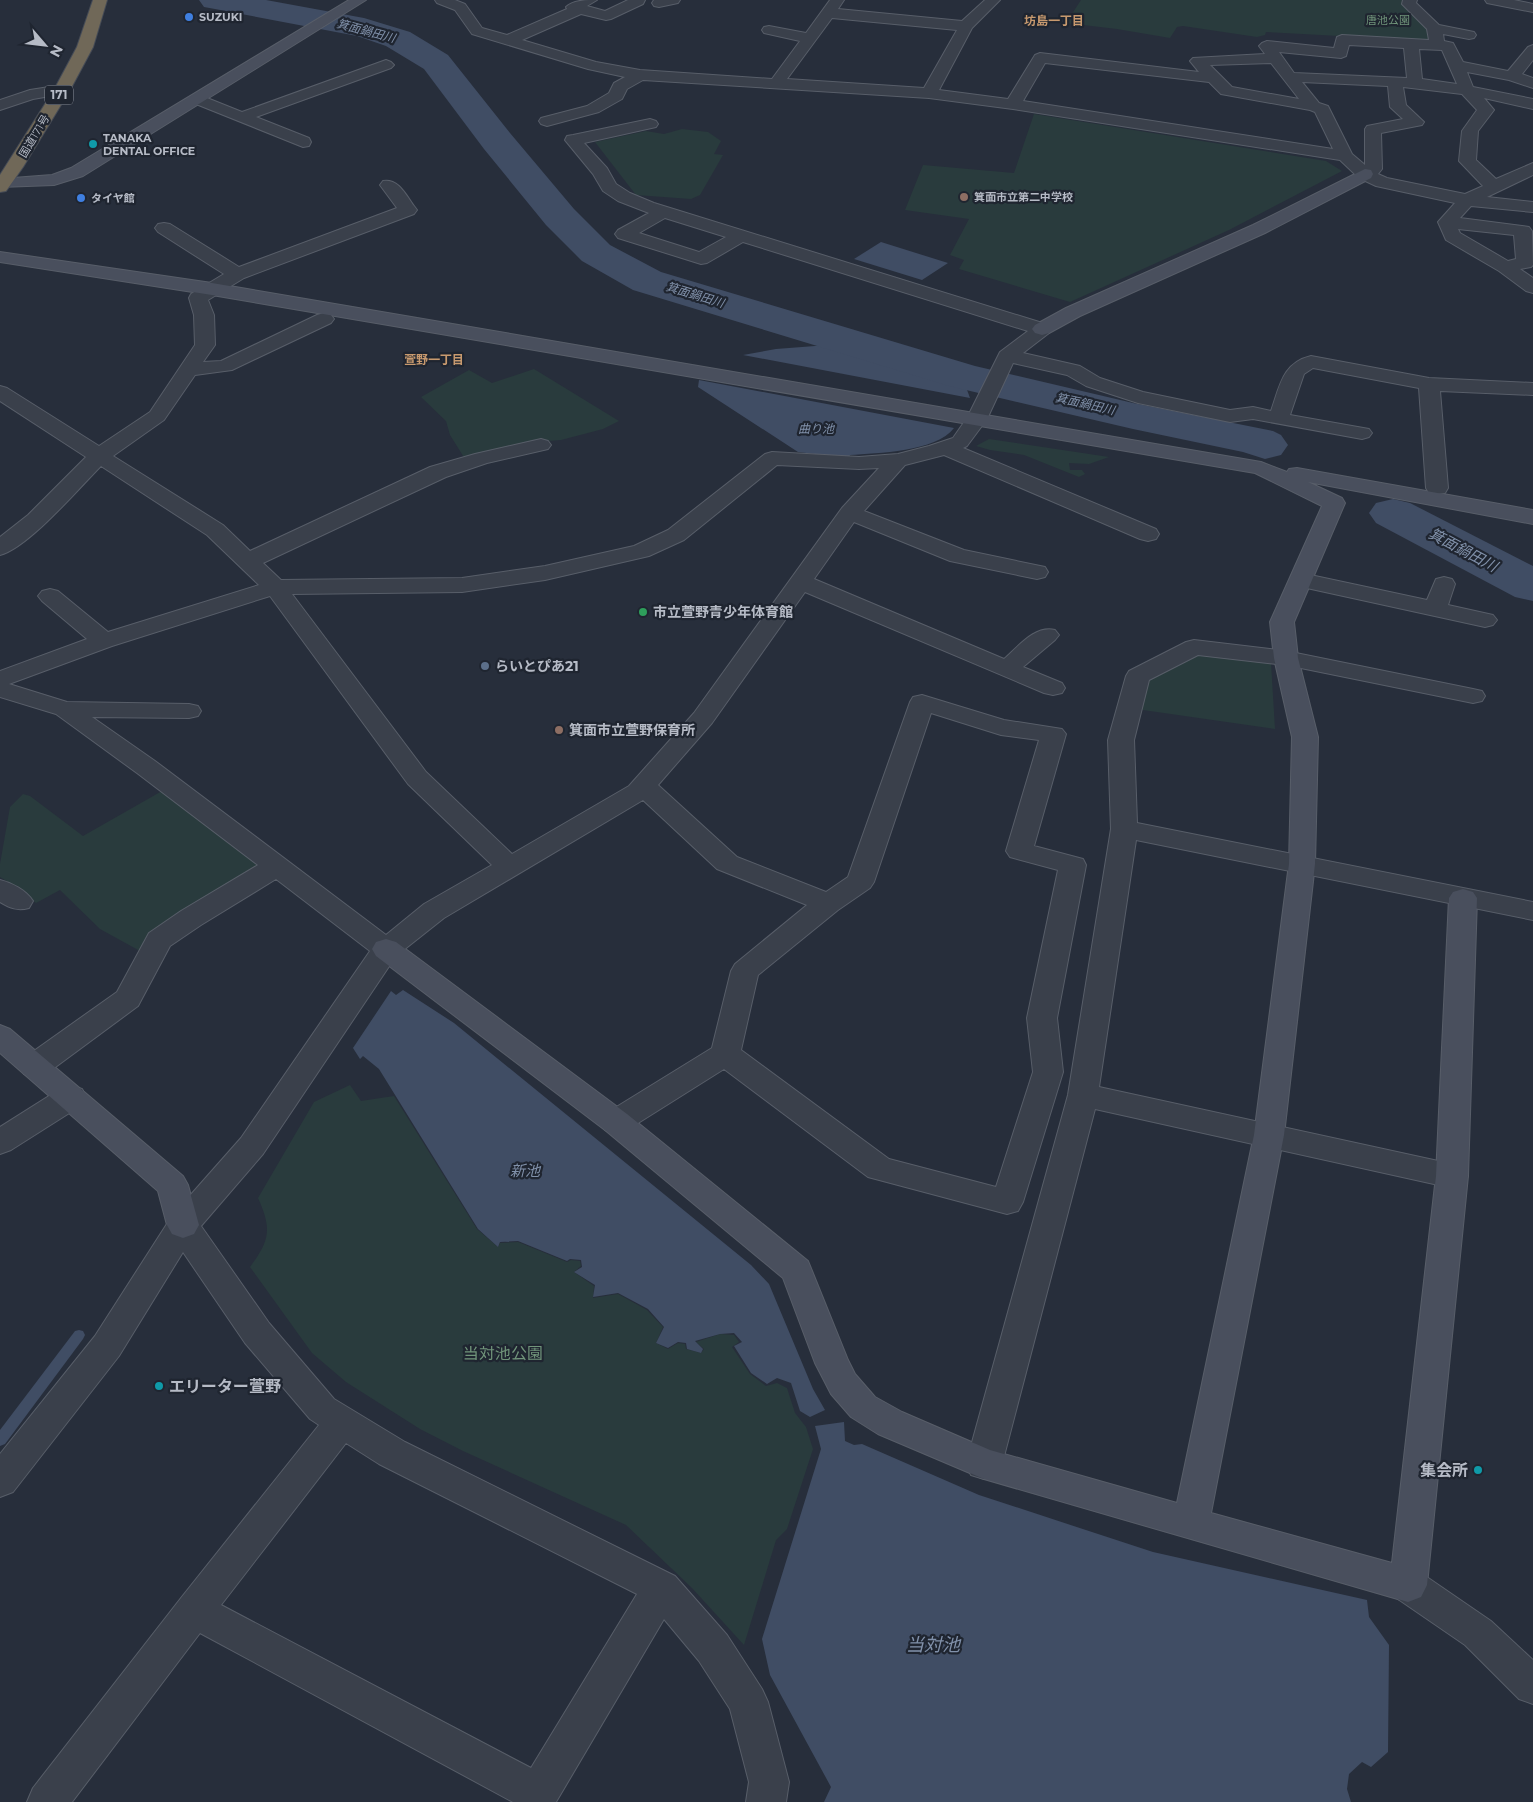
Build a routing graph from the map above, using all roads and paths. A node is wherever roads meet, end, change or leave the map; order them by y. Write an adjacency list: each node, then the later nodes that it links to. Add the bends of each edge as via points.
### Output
1 (100, 0): 32 (highway, 国道171号 / 171, via 85,47)
2 (359, 0): 35 (street)
3 (442, 0): 17 (street, via 460,7 477,31)
4 (837, 0): 11 (street)
5 (993, 0): 12 (street)
6 (1410, 0): 13 (street, via 1409,4)
7 (1492, 0): 10 (street)
8 (638, 1): 9 (street, via 606,16)
9 (585, 4): 17 (street)
10 (1533, 8)
11 (828, 14): 12 (street); 16 (street)
12 (966, 26): 34 (street)
13 (1434, 28): 15 (street); 19 (street)
14 (769, 30): 16 (street)
15 (1469, 35)
16 (810, 38): 31 (street)
17 (507, 41): 24 (street, via 593,66)
18 (1411, 44): 19 (street); 21 (street, via 1342,40 1341,52 1267,46); 29 (street)
19 (1438, 46): 23 (street, via 1448,46)
20 (1533, 50): 25 (street)
21 (1275, 58): 26 (street); 27 (street, via 1198,61)
22 (386, 65): 41 (street)
23 (1455, 65): 25 (street); 33 (street)
24 (640, 75): 31 (street); 40 (street, via 620,86)
25 (1512, 76): 30 (street)
26 (1289, 77): 28 (street); 39 (street)
27 (1214, 78): 36 (street, via 1040,58); 39 (street, via 1227,91)
28 (1395, 83): 29 (street); 46 (street, via 1398,107 1416,122 1373,130 1374,169)
29 (1415, 83): 33 (street)
30 (1533, 83)
31 (776, 84): 34 (street)
32 (62, 90): 38 (street, via 30,95); 47 (highway, 国道171号 / 171)
33 (1467, 90): 37 (street); 49 (street, via 1486,110 1470,132 1467,161)
34 (929, 93): 36 (street)
35 (197, 99): 41 (street); 47 (street, via 77,172 54,180)
36 (1013, 104): 44 (street)
37 (1533, 104)
38 (0, 105)
39 (1313, 106): 44 (street, via 1322,109)
40 (639, 113): 42 (street, via 593,109); 52 (street, via 573,140 601,172 609,187 624,197)
41 (242, 117): 43 (street)
42 (547, 120)
43 (304, 142)
44 (1345, 156): 46 (street)
45 (1533, 168): 49 (street)
46 (1366, 174): 50 (street, via 1382,182); 62 (street, via 1259,229 1073,312)
47 (2, 185)
48 (389, 185): 58 (street, via 408,210)
49 (1494, 187): 50 (street)
50 (1467, 200): 51 (street); 53 (street)
51 (1533, 207)
52 (663, 212): 55 (street); 55 (street, via 624,234 701,260)
53 (1447, 222): 57 (street, via 1452,236); 57 (street, via 1523,231 1525,263)
54 (164, 228): 58 (street)
55 (741, 236): 62 (street)
56 (0, 257): 60 (street)
57 (1505, 266): 59 (street)
58 (237, 274): 60 (street)
59 (1533, 288)
60 (212, 289): 64 (street, via 198,298 204,315 204,345); 68 (street)
61 (324, 319): 64 (street, via 225,366)
62 (1042, 330): 63 (street)
63 (1007, 356): 68 (street); 69 (street, via 1073,370 1093,382 1147,399 1230,416 1253,413)
64 (188, 370): 73 (street, via 158,416)
65 (1429, 384): 66 (street); 69 (street, via 1311,362 1295,373); 76 (street)
66 (1533, 389)
67 (0, 392): 73 (street)
68 (977, 418): 72 (street, via 960,442); 75 (street)
69 (1278, 419): 70 (street)
70 (1362, 433)
71 (541, 445): 81 (street, via 438,472)
72 (944, 448): 74 (street); 79 (street)
73 (99, 456): 80 (street, via 36,520); 81 (street, via 215,530)
74 (898, 460): 77 (street); 86 (street, via 859,463 772,458 676,535 642,551 545,573 462,585)
75 (1261, 468): 78 (street); 83 (street, via 1334,503)
76 (1437, 488)
77 (850, 513): 82 (street, via 958,556); 84 (street)
78 (1533, 517)
79 (1148, 534)
80 (0, 548)
81 (248, 561): 86 (street)
82 (1038, 572)
83 (1301, 580): 88 (street); 92 (street, via 1282,622)
84 (800, 581): 93 (street); 100 (street, via 703,718)
85 (1444, 584): 88 (street)
86 (275, 587): 91 (street); 104 (street, via 417,778)
87 (50, 596): 91 (street)
88 (1434, 609): 89 (street)
89 (1485, 620)
90 (1047, 635): 93 (street)
91 (104, 641): 94 (street)
92 (1286, 658): 97 (street); 101 (street, via 1194,647 1138,676 1121,740); 102 (street, via 1305,737)
93 (1006, 668): 95 (street)
94 (0, 679)
95 (1053, 688)
96 (0, 690): 98 (street)
97 (1473, 696)
98 (65, 709): 99 (street); 103 (street)
99 (189, 711)
100 (643, 786): 104 (street, via 638,792); 106 (street, via 727,863)
101 (1124, 830): 102 (street); 112 (street)
102 (1302, 864): 105 (street); 115 (street)
103 (277, 866): 108 (street); 111 (street, via 159,940 128,998)
104 (510, 867): 108 (street, via 434,912)
105 (1463, 898): 107 (street); 117 (street)
106 (828, 903): 110 (street, via 746,971); 110 (street, via 860,882 922,702 1000,727 1053,734 1020,851 1073,865 1042,1018 1048,1072 1007,1202 879,1169)
107 (1533, 911)
108 (386, 949): 114 (street); 118 (street, via 252,1146)
109 (0, 1036): 111 (street)
110 (725, 1054): 114 (street)
111 (36, 1066): 113 (street)
112 (1084, 1095): 115 (street); 120 (street)
113 (71, 1097): 116 (street); 118 (street, via 172,1185)
114 (616, 1122): 120 (street, via 796,1270 832,1362 843,1384 863,1407 890,1423)
115 (1269, 1135): 117 (street); 122 (street)
116 (0, 1142)
117 (1452, 1176): 123 (street)
118 (184, 1225): 119 (street, via 257,1333 322,1409); 121 (street, via 107,1346)
119 (342, 1422): 124 (street, via 392,1453); 125 (street)
120 (984, 1464): 122 (street)
121 (0, 1481)
122 (1190, 1524): 123 (street)
123 (1408, 1585): 126 (street, via 1478,1633)
124 (662, 1588): 127 (street); 129 (street, via 713,1648 748,1702 769,1782)
125 (194, 1610): 127 (street); 128 (street)
126 (1533, 1686)
127 (535, 1798)
128 (47, 1802)
129 (766, 1802)

